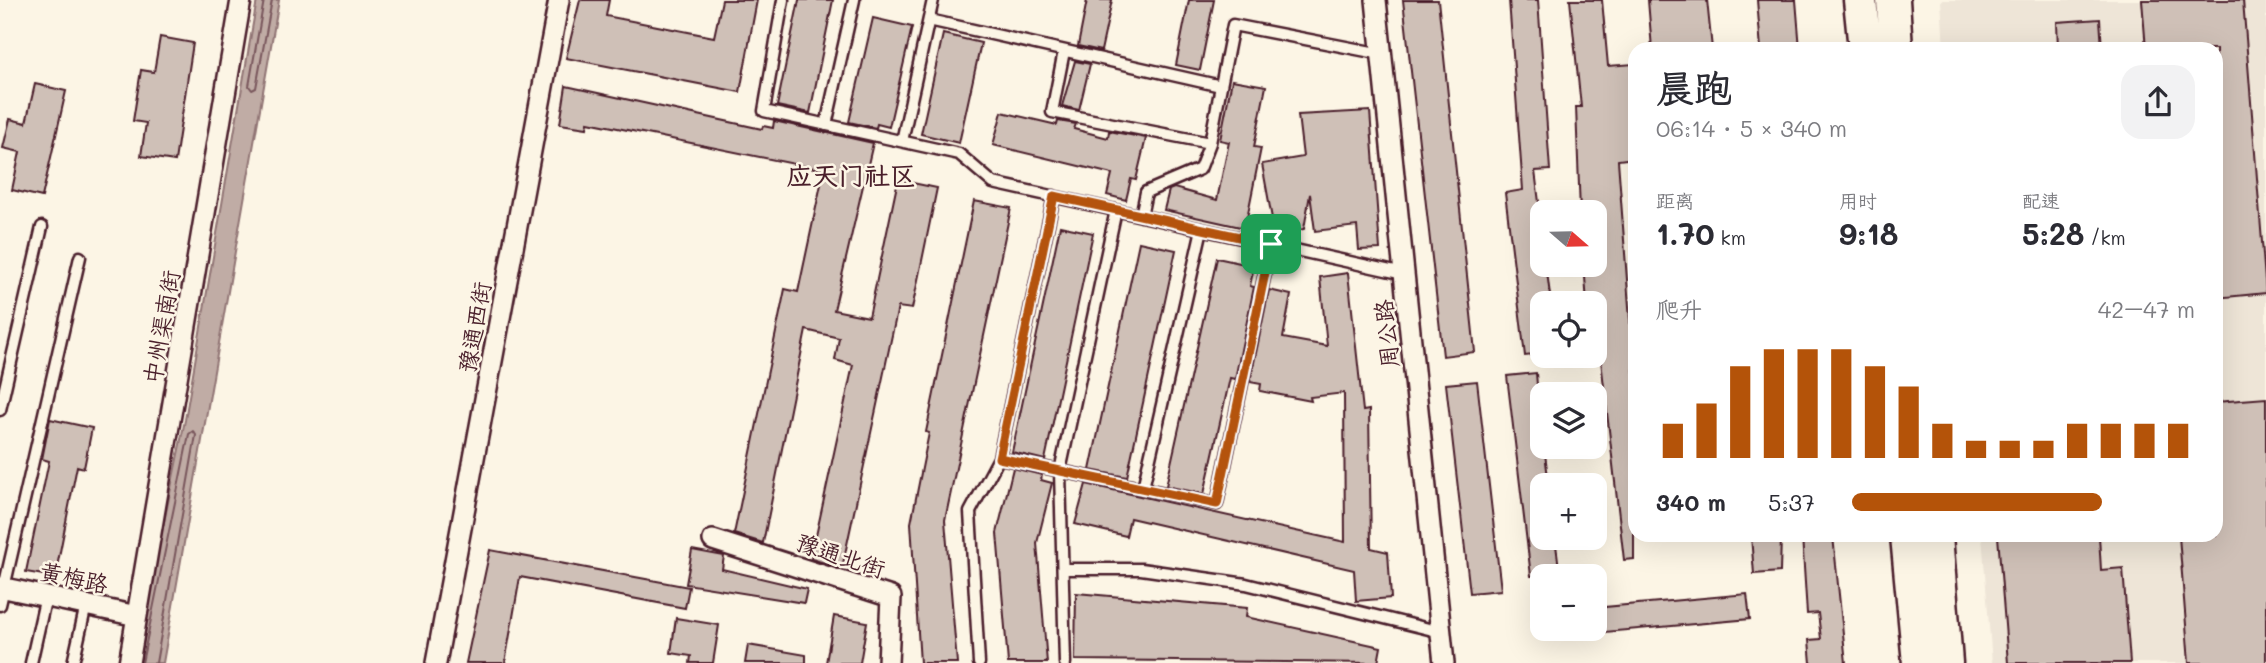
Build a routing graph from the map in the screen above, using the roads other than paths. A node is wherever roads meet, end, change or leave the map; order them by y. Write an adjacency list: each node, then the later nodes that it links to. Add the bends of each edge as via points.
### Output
1 (241, 0): 37 (street, 中州渠南街)
2 (559, 0): 42 (street, 豫通西街)
3 (783, 0): 15 (lane, via 764,111)
4 (854, 0): 15 (lane)
5 (933, 0): 9 (lane)
6 (1376, 0): 13 (street, 周公路)
7 (1860, 0): 10 (main road)
8 (1892, 0): 11 (main road)
9 (929, 20): 12 (lane); 16 (lane)
10 (1864, 42)
11 (1895, 42)
12 (1064, 51): 14 (lane); 17 (lane, via 1052,112)
13 (1382, 54): 14 (lane, via 1233,25); 25 (street, 周公路)
14 (1222, 86): 17 (lane)
15 (826, 125): 16 (lane)
16 (902, 141): 18 (lane, via 959,154 993,183)
17 (1210, 143): 20 (lane, via 1200,169 1146,192)
18 (1054, 196): 19 (lane); 27 (lane)
19 (1116, 210): 20 (lane); 28 (lane)
20 (1141, 216): 22 (lane)
21 (42, 227): 26 (lane)
22 (1202, 229): 23 (lane); 29 (lane)
23 (1271, 244): 25 (lane); 29 (lane, via 1217,504)
24 (80, 257): 34 (lane)
25 (1404, 274): 38 (street, 周公路)
26 (0, 410)
27 (999, 458): 28 (lane); 44 (lane, via 970,512)
28 (1060, 471): 29 (lane); 33 (lane)
29 (1143, 488)
30 (713, 540): 43 (street, 豫通北街, via 891,597)
31 (1909, 542): 47 (main road)
32 (1936, 542): 48 (main road)
33 (1063, 569): 38 (lane, via 1141,569 1246,584); 45 (lane)
34 (1, 593): 35 (street, 黄梅路)
35 (46, 597): 36 (street, 黄梅路); 39 (lane)
36 (86, 605): 37 (street, 黄梅路); 40 (lane)
37 (137, 616): 41 (street, 中州渠南街)
38 (1441, 632): 46 (street, 周公路)
39 (31, 663)
40 (73, 663)
41 (129, 663)
42 (436, 663)
43 (888, 663)
44 (979, 663)
45 (1065, 663)
46 (1444, 663)
47 (1919, 663)
48 (1946, 663)

